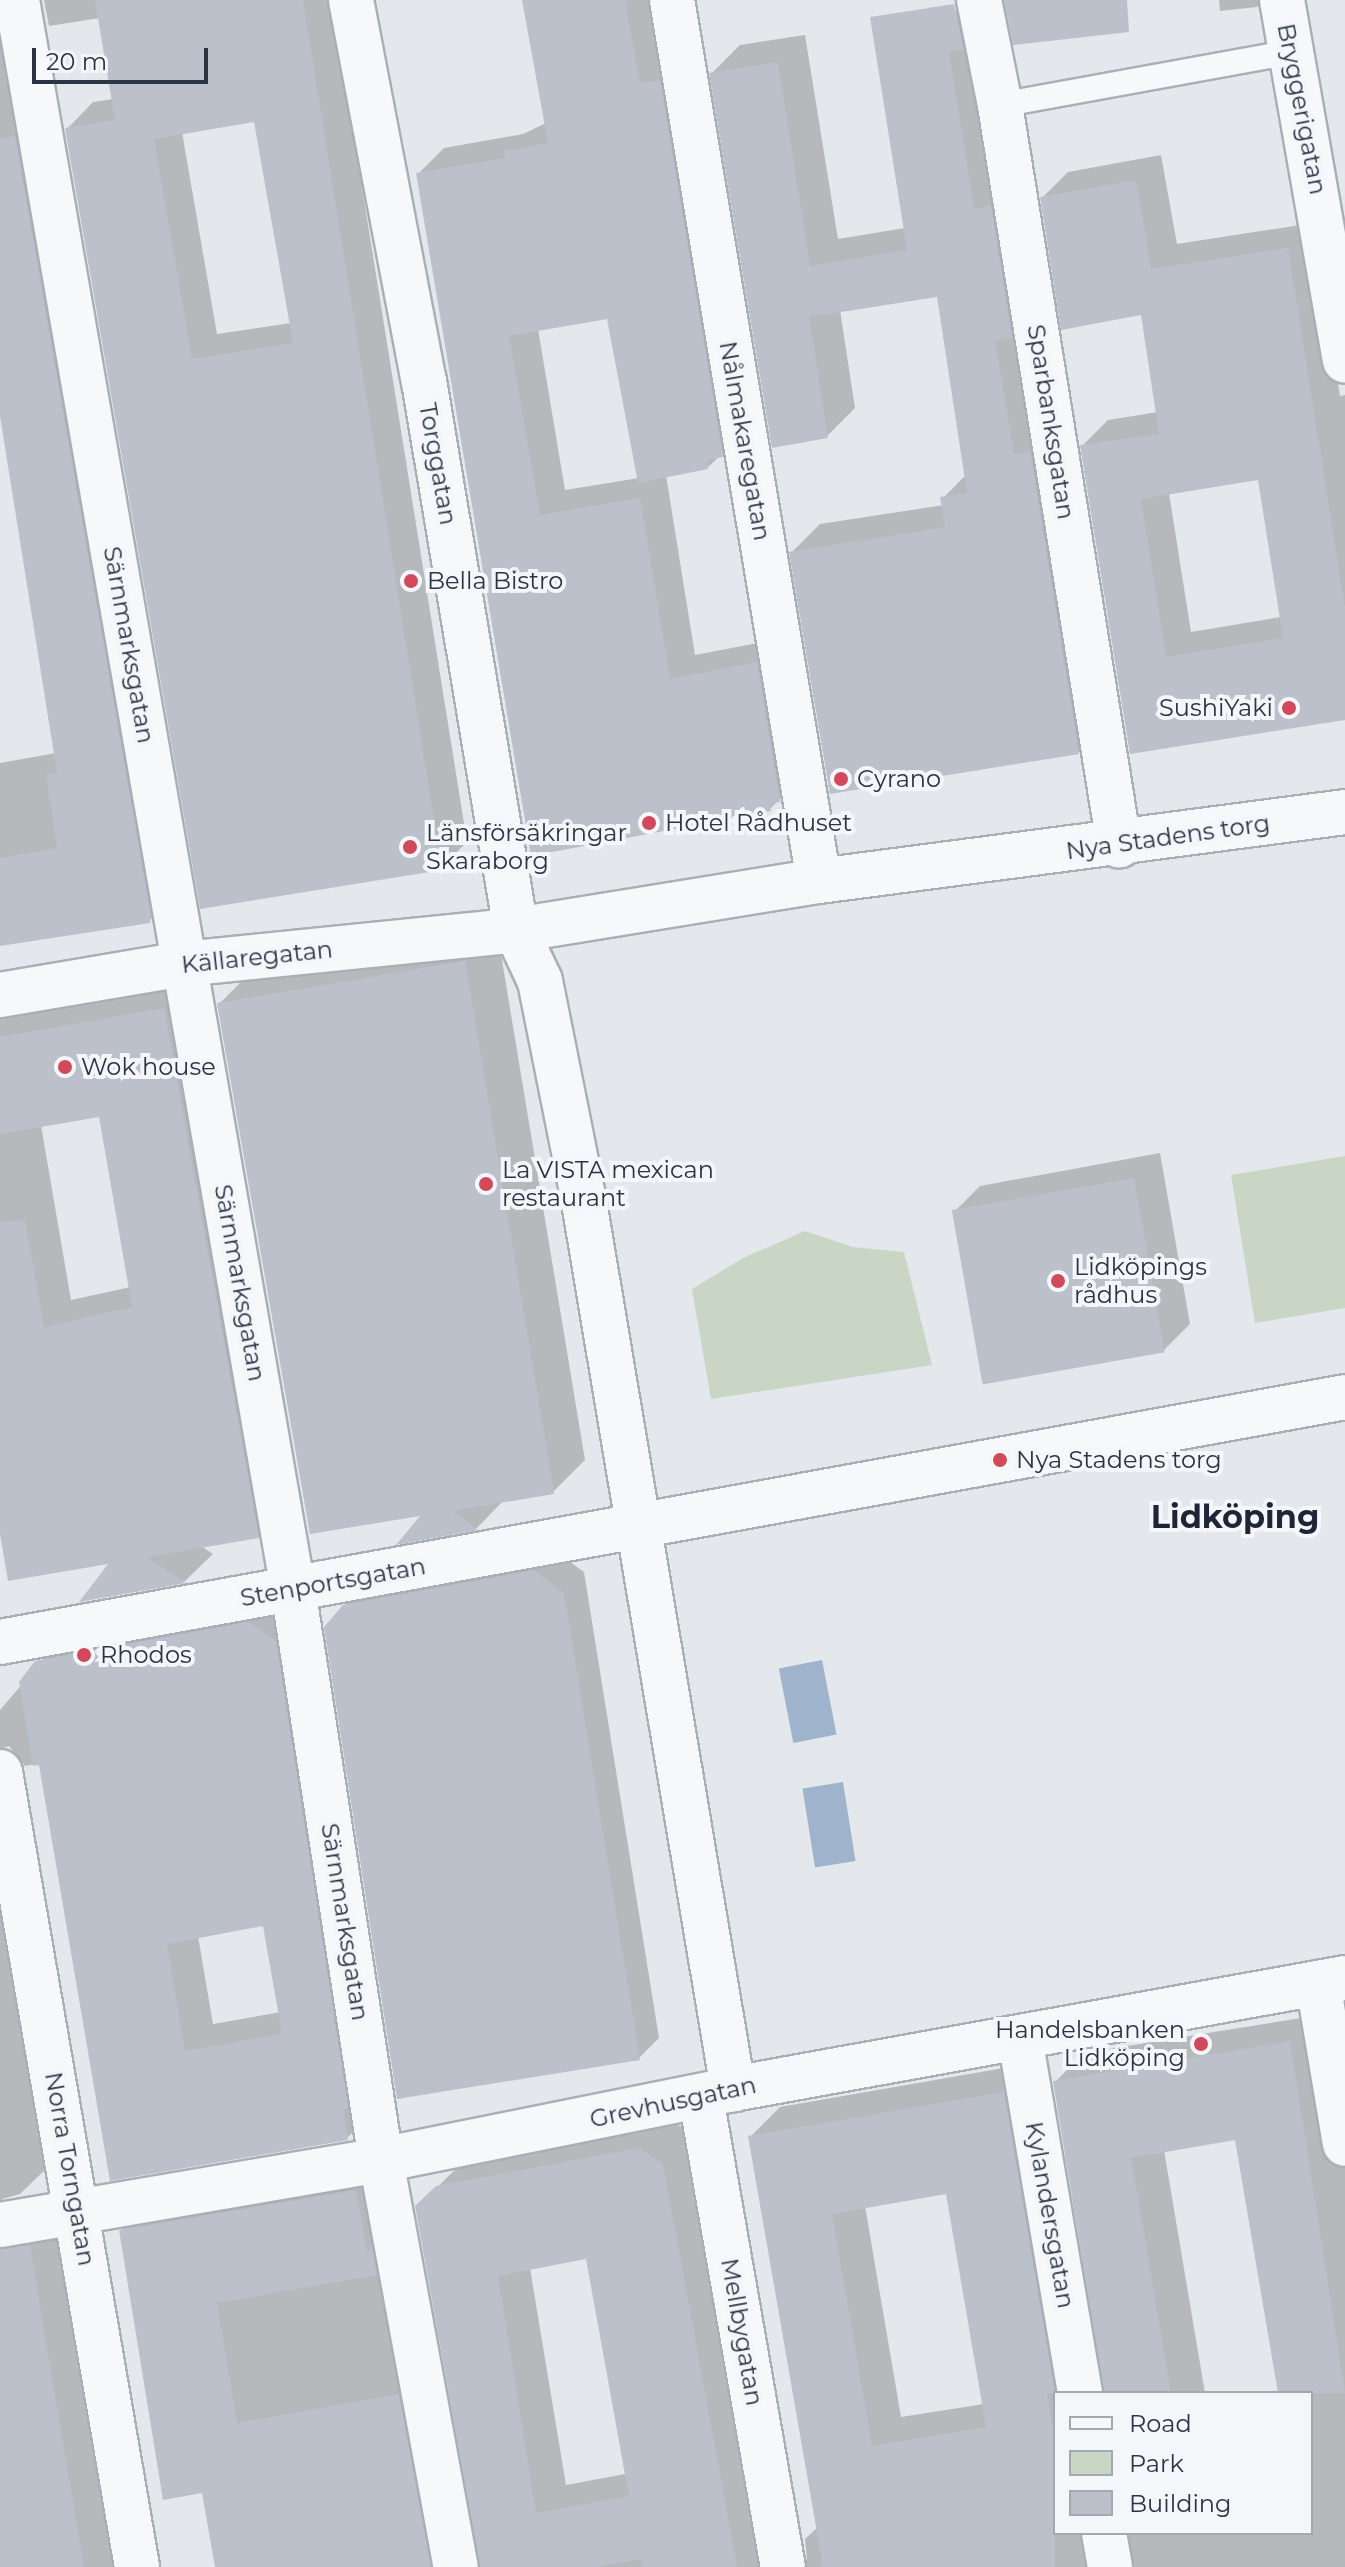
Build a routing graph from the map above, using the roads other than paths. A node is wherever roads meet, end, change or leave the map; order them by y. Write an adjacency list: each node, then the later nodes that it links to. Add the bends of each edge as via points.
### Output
1 (17, 0): 13 (street, Särnmarksgatan)
2 (351, 0): 12 (street, Torggatan, via 424,381)
3 (672, 0): 11 (street, Nålmakaregatan)
4 (979, 0): 7 (street, Sparbanksgatan)
5 (1282, 0): 6 (street, Bryggerigatan)
6 (1290, 57): 7 (lane, via 1270,56); 8 (street, Bryggerigatan, via 1299,79)
7 (1000, 105): 10 (street, Sparbanksgatan)
8 (1345, 361)
9 (1345, 812): 10 (street, Nya Stadens torg)
10 (1119, 845): 11 (street, Nya Stadens torg)
11 (819, 881): 12 (street, Nya Stadens torg)
12 (516, 930): 13 (street, Källaregatan); 16 (street, Torggatan, via 540,981)
13 (184, 964): 14 (street, Källaregatan); 17 (street, Särnmarksgatan)
14 (0, 995)
15 (1345, 1397): 16 (street, Stenportsgatan)
16 (650, 1524): 17 (street, Stenportsgatan); 22 (street, Mellbygatan)
17 (293, 1589): 18 (street, Stenportsgatan); 24 (street, Särnmarksgatan)
18 (0, 1642)
19 (0, 1772): 25 (street, Norra Torngatan)
20 (1331, 1981): 21 (street, Grevhusgatan); 23 (street)
21 (1020, 2038): 22 (street, Grevhusgatan); 27 (street, Kylandersgatan)
22 (717, 2093): 24 (street, Grevhusgatan); 31 (street, Mellbygatan)
23 (1345, 2144)
24 (381, 2160): 25 (street, Grevhusgatan); 30 (street, Särnmarksgatan)
25 (78, 2213): 26 (street, Grevhusgatan); 29 (street, Norra Torngatan)
26 (0, 2225)
27 (1080, 2391)
28 (1104, 2535): 32 (street)
29 (137, 2567)
30 (456, 2567)
31 (783, 2567)
32 (1110, 2567)

